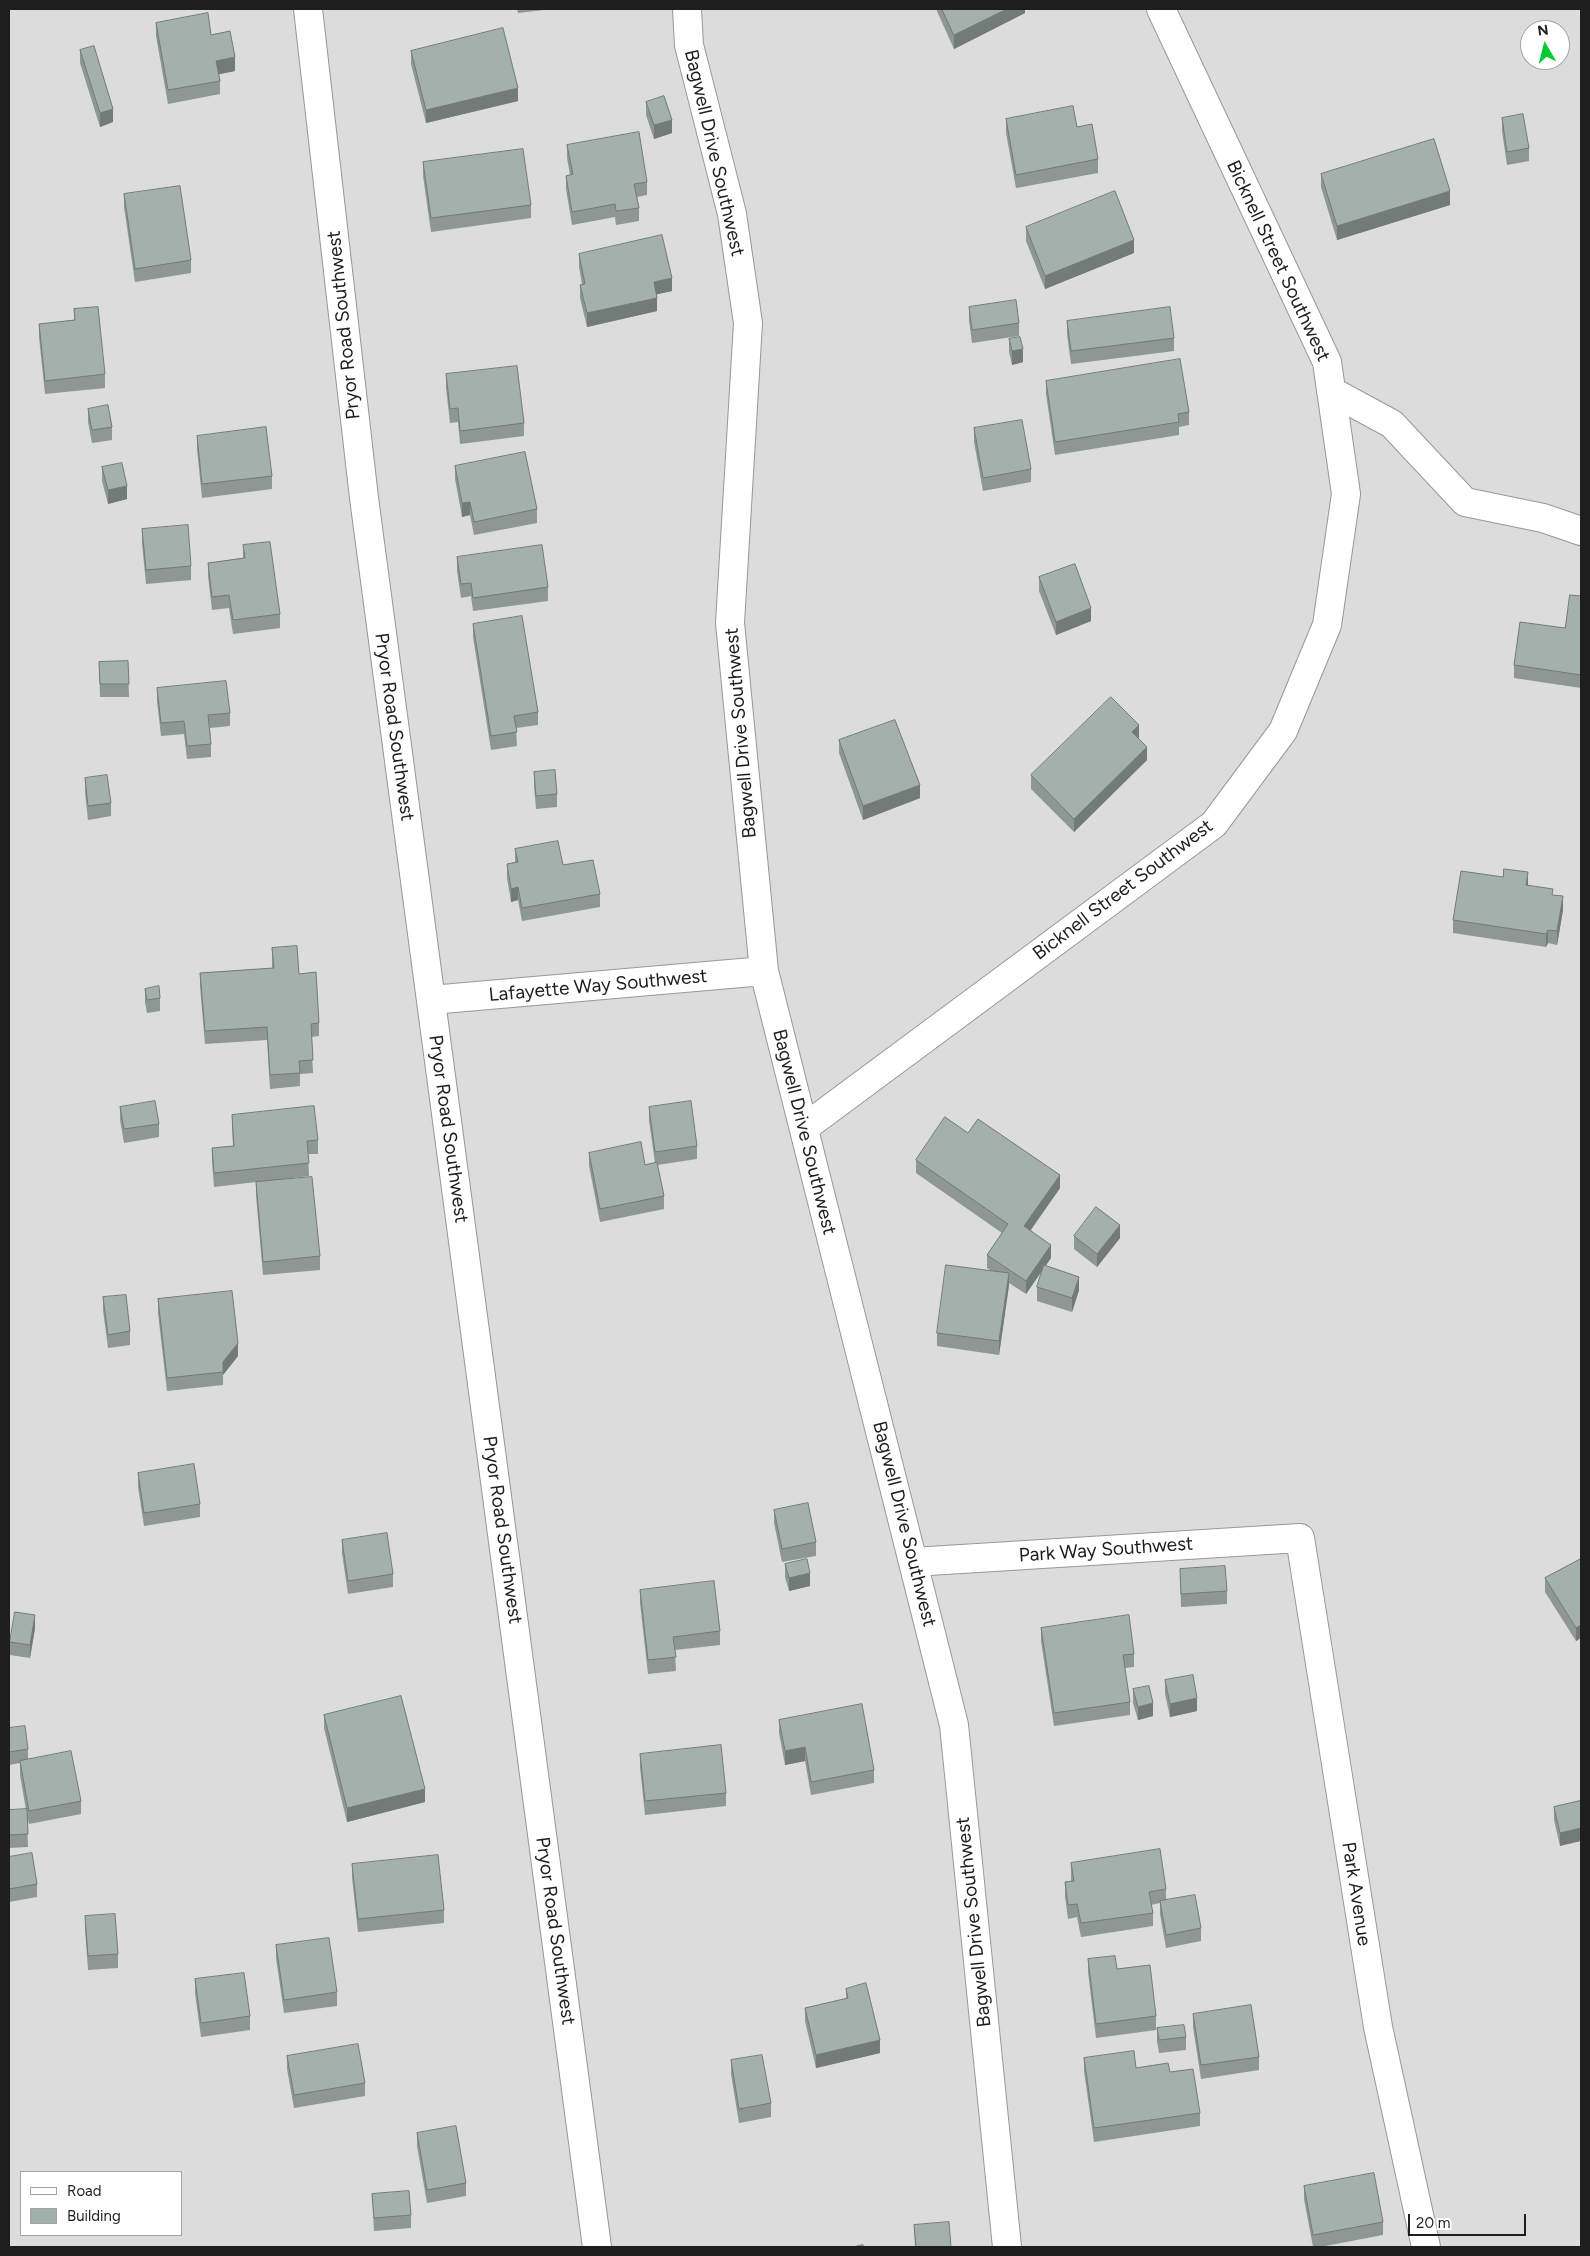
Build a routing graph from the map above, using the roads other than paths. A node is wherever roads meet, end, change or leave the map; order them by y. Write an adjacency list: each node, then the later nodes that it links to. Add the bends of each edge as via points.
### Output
1 (308, 9): 7 (street, Pryor Road Southwest, via 364,498)
2 (686, 9): 6 (street, Bagwell Drive Southwest, via 689,45 732,214 748,323 730,623)
3 (1161, 9): 4 (street, Bicknell Street Southwest, via 1327,362)
4 (1331, 391): 5 (street, via 1392,424 1465,502 1543,518); 8 (street, Bicknell Street Southwest, via 1346,494 1327,625 1283,731 1214,824)
5 (1581, 531)
6 (764, 971): 7 (street, Lafayette Way Southwest); 8 (street, Bagwell Drive Southwest)
7 (431, 1000): 11 (street, Pryor Road Southwest)
8 (804, 1128): 10 (street, Bagwell Drive Southwest)
9 (1300, 1538): 10 (street, Park Way Southwest); 13 (street, Park Avenue, via 1378,2028)
10 (913, 1562): 12 (street, Bagwell Drive Southwest, via 954,1725)
11 (597, 2247)
12 (1007, 2247)
13 (1426, 2247)

